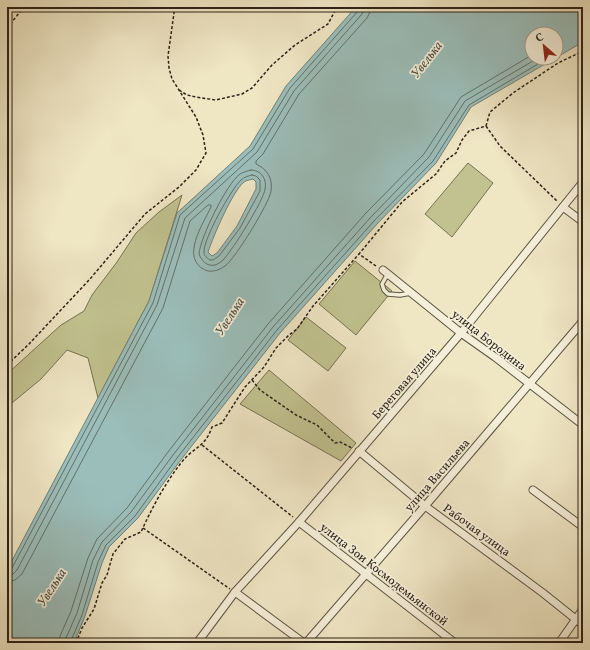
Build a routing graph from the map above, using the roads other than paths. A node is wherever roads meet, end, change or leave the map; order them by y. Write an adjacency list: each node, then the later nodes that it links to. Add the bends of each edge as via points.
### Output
1 (583, 182): 2 (street, Береговая улица)
2 (563, 207): 3 (street); 8 (street, Береговая улица)
3 (583, 222)
4 (383, 270): 5 (street, улица Бородина)
5 (391, 276): 6 (street, улица Бородина); 6 (lane, via 386,277 382,284 388,294)
6 (412, 293): 8 (street, улица Бородина)
7 (583, 321): 9 (street, улица Васильева)
8 (461, 333): 9 (street, улица Бородина); 11 (street, Береговая улица)
9 (529, 384): 10 (street, улица Бородина); 13 (street, улица Васильева)
10 (583, 425)
11 (359, 451): 13 (street, Рабочая улица); 14 (street, Береговая улица)
12 (533, 490): 15 (street)
13 (425, 506): 16 (street, улица Васильева); 19 (street, Рабочая улица)
14 (299, 522): 16 (street, улица Зои Космодемьянской); 17 (street, Береговая улица)
15 (583, 527)
16 (366, 574): 22 (street, улица Васильева); 23 (street, улица Зои Космодемьянской)
17 (235, 592): 21 (street, Береговая улица); 22 (street)
18 (583, 609): 19 (street)
19 (576, 620): 20 (street, Рабочая улица); 24 (street)
20 (583, 625)
21 (197, 643)
22 (305, 643)
23 (455, 643)
24 (559, 643)

